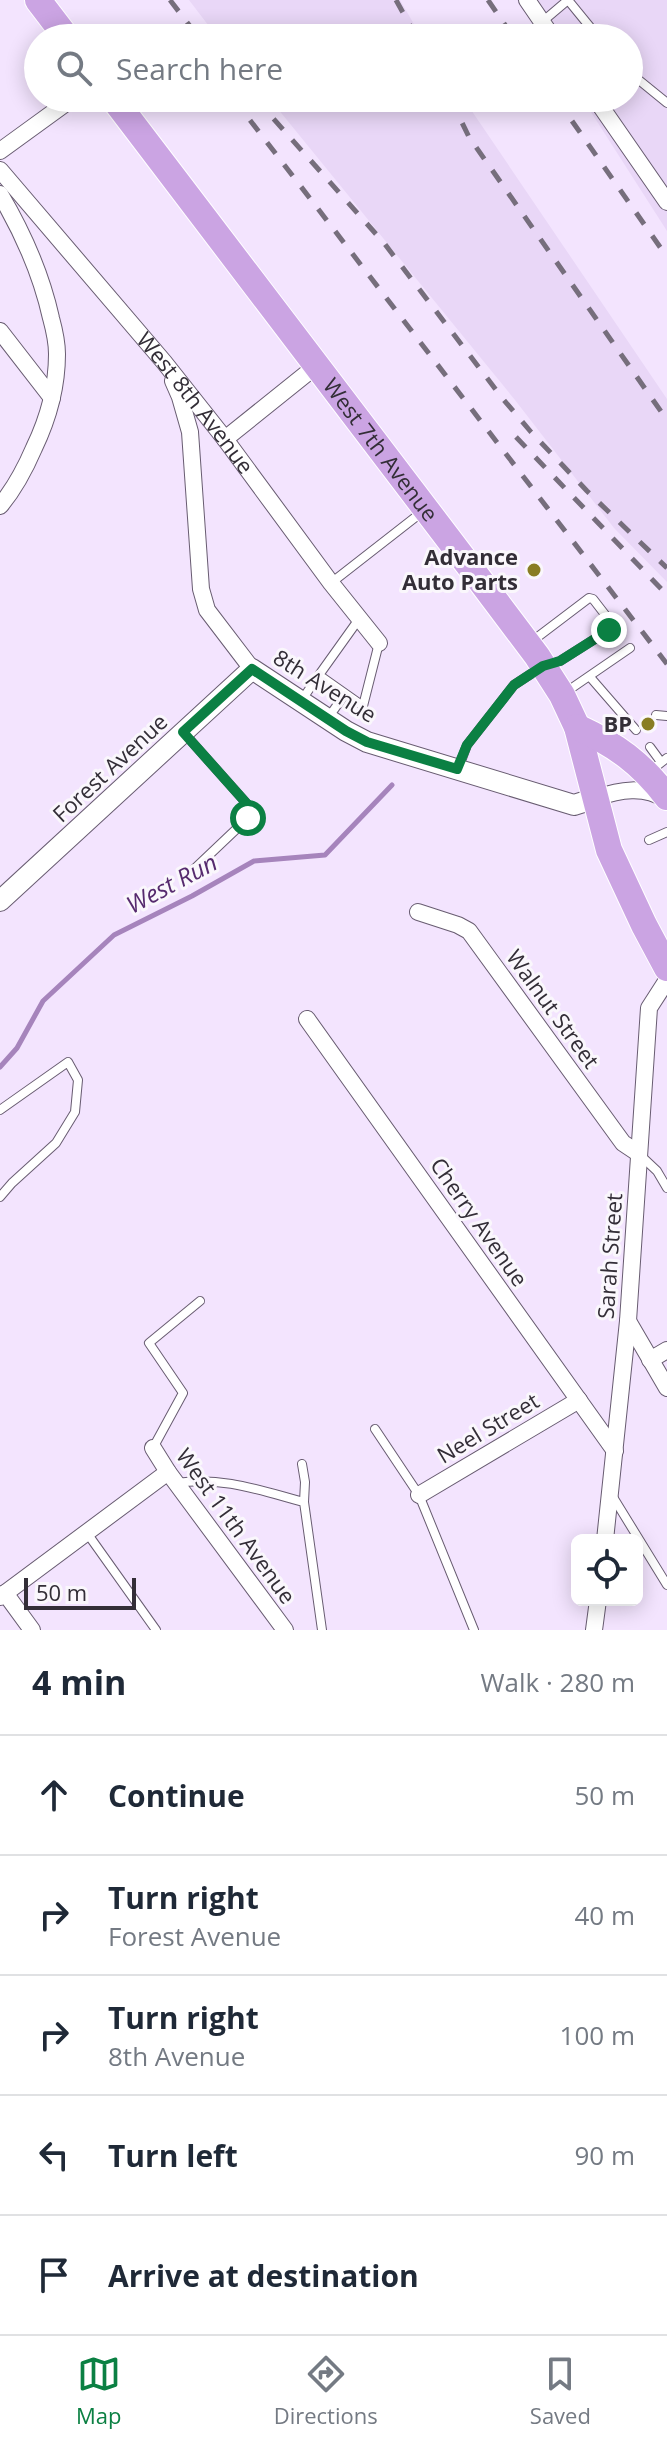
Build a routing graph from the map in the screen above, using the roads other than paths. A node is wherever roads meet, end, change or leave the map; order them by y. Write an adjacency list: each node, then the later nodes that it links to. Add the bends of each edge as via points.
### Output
1 (38, 0): 4 (main road)
2 (527, 0): 3 (street)
3 (542, 22): 5 (lane, via 568,0)
4 (56, 24)
5 (588, 24)
6 (643, 83): 7 (lane)
7 (667, 103)
8 (54, 112): 11 (street)
9 (124, 112): 17 (main road, West 7th Avenue)
10 (605, 112): 14 (street)
11 (0, 151)
12 (0, 170): 16 (street, West 8th Avenue)
13 (0, 194): 18 (street, via 46,293 58,352)
14 (667, 202)
15 (0, 331): 18 (street)
16 (164, 362): 19 (street, West 8th Avenue); 27 (street, 8th Avenue, via 190,432 207,610)
17 (316, 366): 19 (street); 21 (main road, West 7th Avenue)
18 (52, 398): 20 (street, via 23,472)
19 (225, 439): 22 (street, West 8th Avenue)
20 (0, 506)
21 (426, 509): 22 (lane); 26 (main road, West 7th Avenue)
22 (331, 583): 23 (street, West 8th Avenue)
23 (359, 618): 24 (street, West 8th Avenue); 28 (lane)
24 (379, 643): 30 (lane, via 363,706)
25 (630, 648): 29 (lane)
26 (536, 655): 26 (lane, via 560,661 609,630 610,621 589,598); 31 (main road, West 7th Avenue); 42 (lane, via 467,745)
27 (252, 669): 32 (street, 8th Avenue); 40 (street, Forest Avenue)
28 (319, 675): 30 (lane); 32 (lane)
29 (590, 677): 31 (lane); 37 (lane)
30 (345, 694): 36 (lane)
31 (562, 695): 38 (main road, West 7th Avenue)
32 (301, 701): 36 (street, 8th Avenue)
33 (639, 714): 37 (lane)
34 (656, 715): 35 (lane)
35 (667, 716)
36 (327, 718): 42 (street, 8th Avenue, via 367,742)
37 (629, 720): 39 (lane)
38 (577, 727): 41 (main road, via 630,756); 43 (main road, West 7th Avenue)
39 (636, 730)
40 (183, 732): 47 (lane, via 250,811); 48 (street, Forest Avenue)
41 (656, 760): 44 (main road)
42 (457, 769): 43 (street, 8th Avenue, via 574,805)
43 (596, 798): 44 (street, via 640,790); 50 (main road, via 609,850)
44 (667, 799)
45 (667, 832): 46 (lane)
46 (649, 840)
47 (189, 874)
48 (0, 901)
49 (418, 912): 54 (street, Walnut Street, via 469,931 623,1143)
50 (667, 968)
51 (667, 980): 54 (street, Sarah Street, via 649,1008)
52 (307, 1019): 62 (street, Cherry Avenue)
53 (0, 1110): 56 (lane, via 68,1062 78,1080 75,1112 56,1143)
54 (638, 1153): 55 (lane); 58 (street, Sarah Street)
55 (667, 1188)
56 (0, 1197)
57 (200, 1301): 64 (lane, via 149,1343 183,1393)
58 (628, 1321): 60 (street); 65 (street, Sarah Street)
59 (667, 1350): 60 (street)
60 (650, 1360): 61 (street)
61 (667, 1388)
62 (579, 1400): 65 (street, Cherry Avenue); 69 (street, Neel Street)
63 (375, 1429): 69 (lane)
64 (153, 1448): 67 (street, West 11th Avenue)
65 (615, 1451): 68 (street, Sarah Street)
66 (302, 1464): 70 (lane)
67 (172, 1478): 70 (lane, via 230,1483); 71 (street); 78 (street, West 11th Avenue)
68 (611, 1493): 72 (street, Sarah Street); 73 (lane)
69 (419, 1495): 80 (lane)
70 (304, 1502): 79 (lane)
71 (87, 1533): 74 (street); 77 (lane)
72 (606, 1534)
73 (667, 1585)
74 (3, 1595): 76 (street)
75 (597, 1606): 81 (street)
76 (32, 1630)
77 (156, 1630)
78 (285, 1630)
79 (322, 1630)
80 (474, 1630)
81 (594, 1630)

